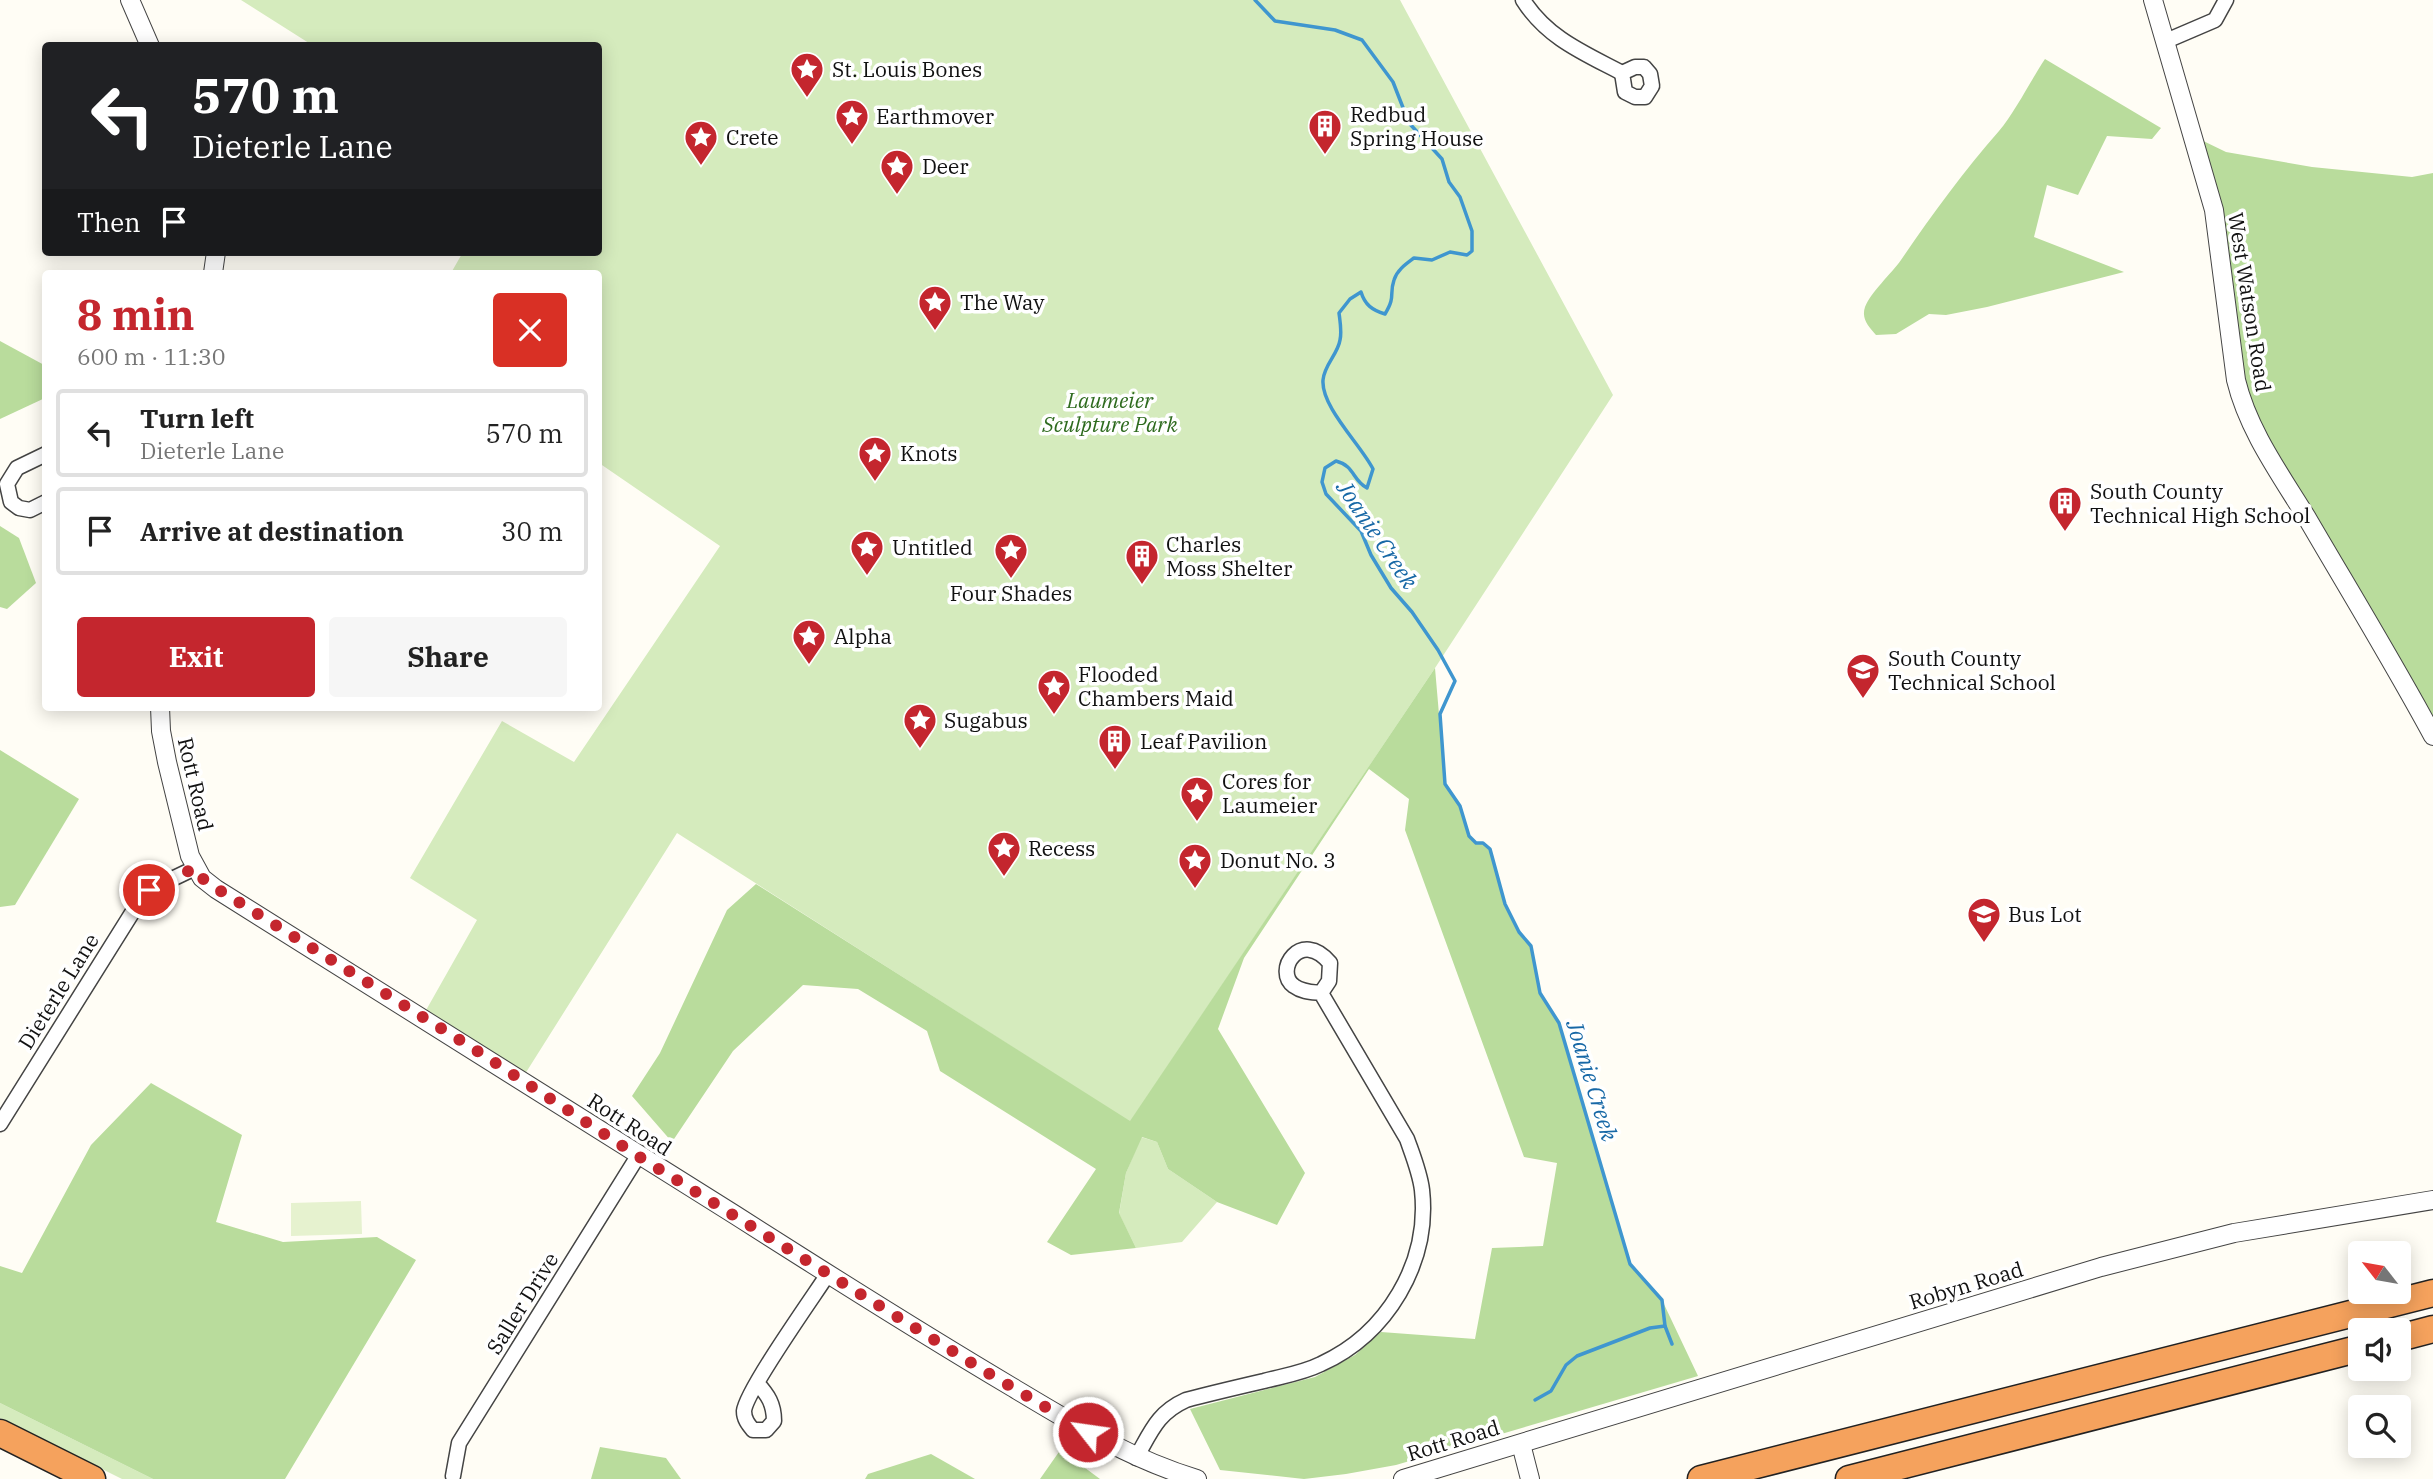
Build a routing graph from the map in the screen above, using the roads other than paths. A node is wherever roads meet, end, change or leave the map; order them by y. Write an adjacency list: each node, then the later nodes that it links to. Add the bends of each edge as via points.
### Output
1 (130, 0): 6 (street)
2 (1523, 0): 7 (street, via 1558,39)
3 (2153, 0): 5 (street, West Watson Road)
4 (2226, 0): 5 (street, via 2215,20)
5 (2166, 41): 11 (street, West Watson Road, via 2214,210 2242,403)
6 (148, 42)
7 (1622, 73)
8 (42, 458): 9 (street, via 17,468 7,484 11,502 19,508 30,510)
9 (42, 504)
10 (160, 711): 12 (street, Rott Road, via 183,835)
11 (2433, 736)
12 (195, 868): 14 (street, Dieterle Lane, via 149,890); 15 (street, Rott Road, via 216,888)
13 (1321, 993): 25 (street, via 1407,1139 1416,1163 1422,1189 1422,1232 1410,1273 1387,1312 1360,1341 1321,1365 1171,1406)
14 (0, 1124)
15 (638, 1156): 17 (street, Rott Road); 26 (street, Saller Drive, via 459,1443)
16 (2433, 1200): 24 (street, Robyn Road, via 2155,1252)
17 (828, 1274): 22 (street); 25 (street, Rott Road, via 1005,1384)
18 (2433, 1293): 31 (highway)
19 (2433, 1329): 20 (highway)
20 (2411, 1335)
21 (2348, 1351): 32 (highway)
22 (757, 1383)
23 (0, 1433): 27 (highway)
24 (1521, 1444): 29 (street, Rott Road); 30 (street, Rott Road)
25 (1136, 1458): 28 (street, Rott Road)
26 (452, 1478)
27 (92, 1479)
28 (1197, 1479)
29 (1403, 1479)
30 (1530, 1479)
31 (1701, 1479)
32 (1849, 1479)

